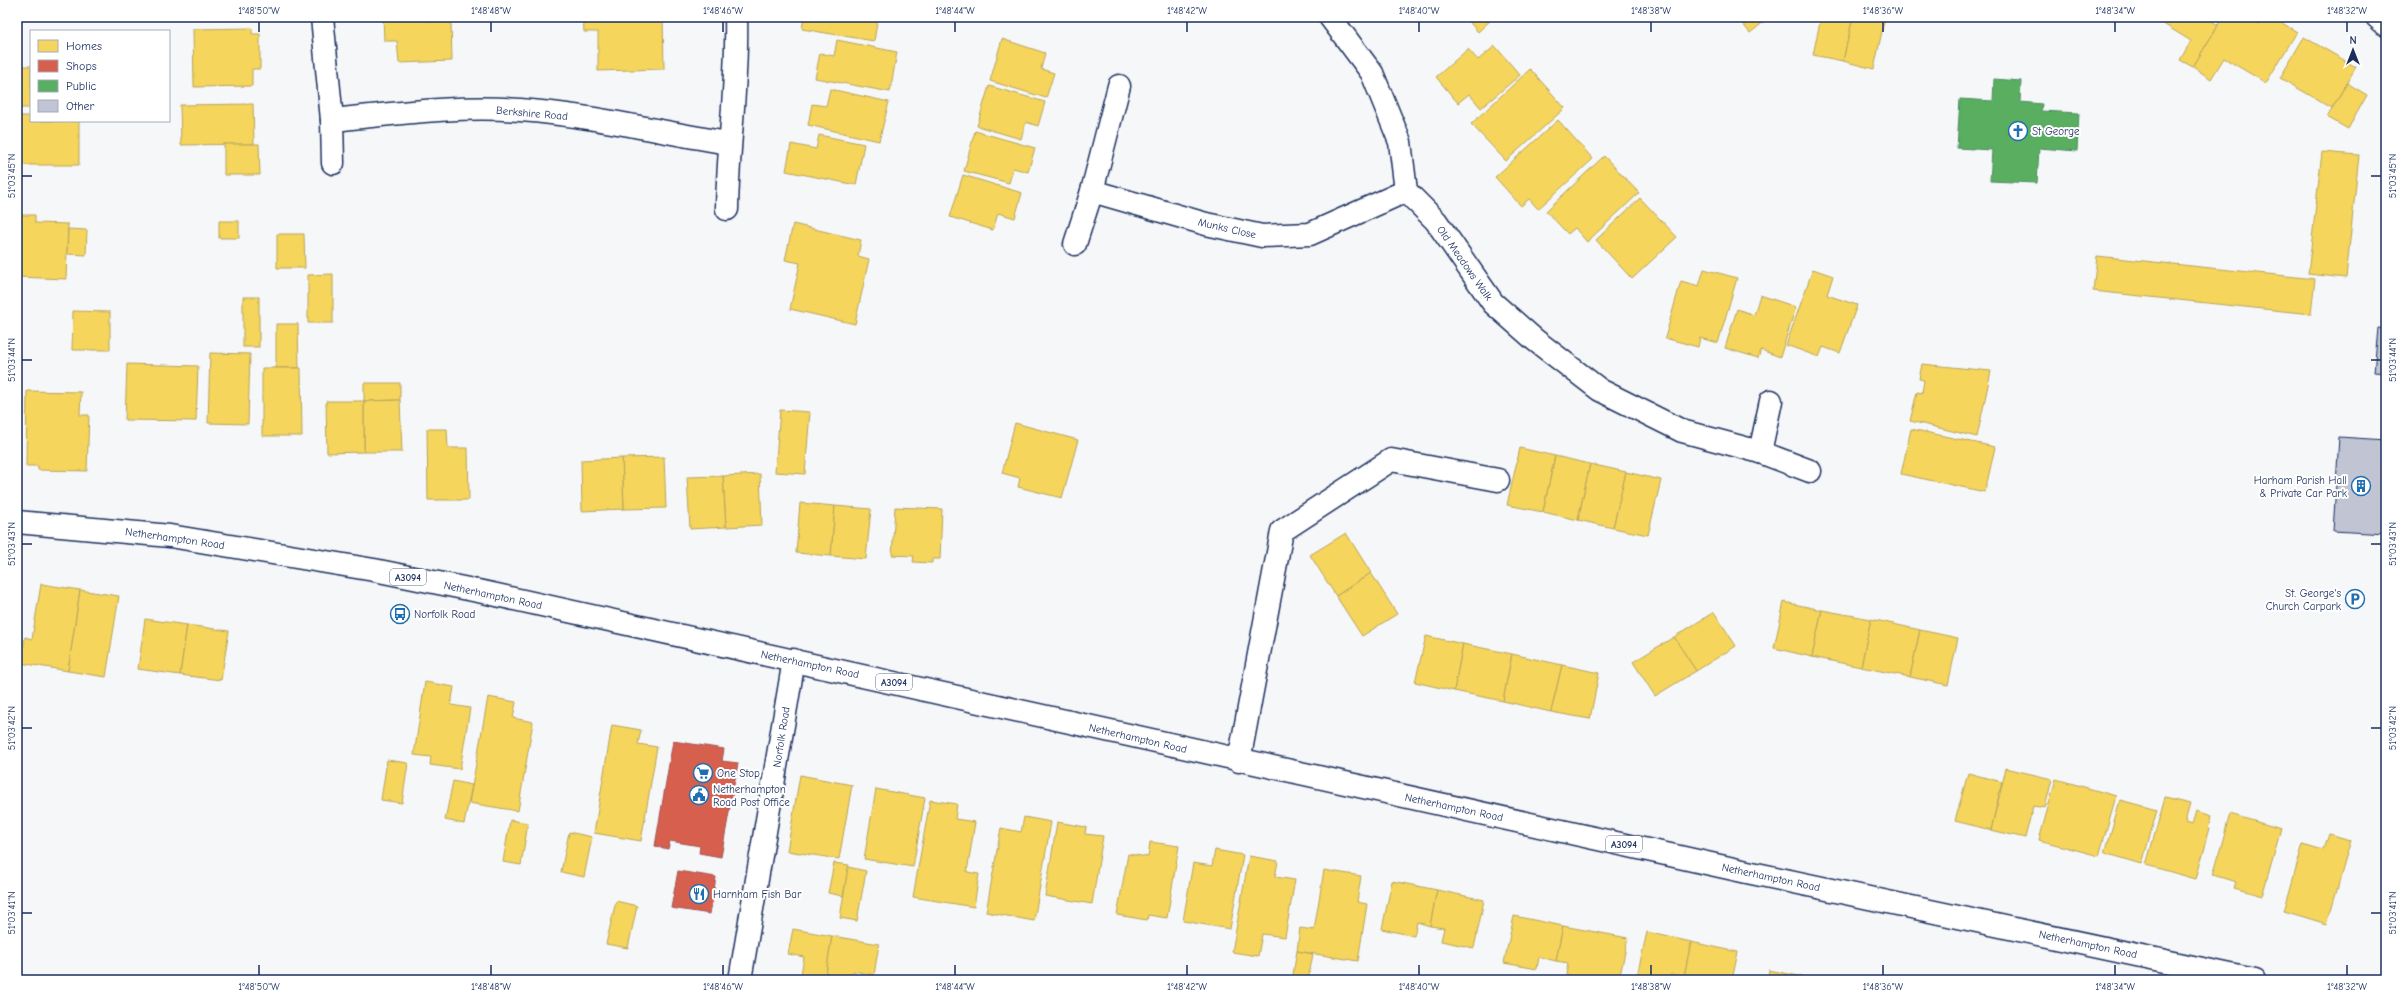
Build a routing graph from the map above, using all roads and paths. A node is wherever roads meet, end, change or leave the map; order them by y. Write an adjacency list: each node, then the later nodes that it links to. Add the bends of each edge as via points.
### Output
1 (322, 17): 7 (street)
2 (736, 17): 8 (street, via 736,65)
3 (1330, 17): 11 (street, via 1372,73 1400,142)
4 (2377, 17): 5 (street)
5 (2386, 25)
6 (1119, 86): 10 (street)
7 (332, 120): 8 (street, Berkshire Road, via 461,110 518,110 562,114); 9 (street)
8 (729, 143): 12 (street)
9 (333, 163)
10 (1092, 191): 11 (street, Munks Close, via 1206,224 1262,236 1310,234); 13 (street)
11 (1406, 191): 15 (street, Old Meadows Walk, via 1436,221 1493,303 1535,340 1600,390 1682,431)
12 (727, 209)
13 (1075, 244)
14 (1771, 401): 15 (street)
15 (1760, 452): 16 (street, Old Meadows Walk)
16 (1810, 471)
17 (1498, 480): 20 (street, via 1391,460 1282,531)
18 (17, 522): 19 (street, Netherhampton Road / A3094, via 170,536 366,568)
19 (794, 660): 20 (street, Netherhampton Road / A3094); 21 (street, Norfolk Road)
20 (1239, 761): 22 (street, Netherhampton Road / A3094)
21 (740, 980)
22 (2254, 980)

